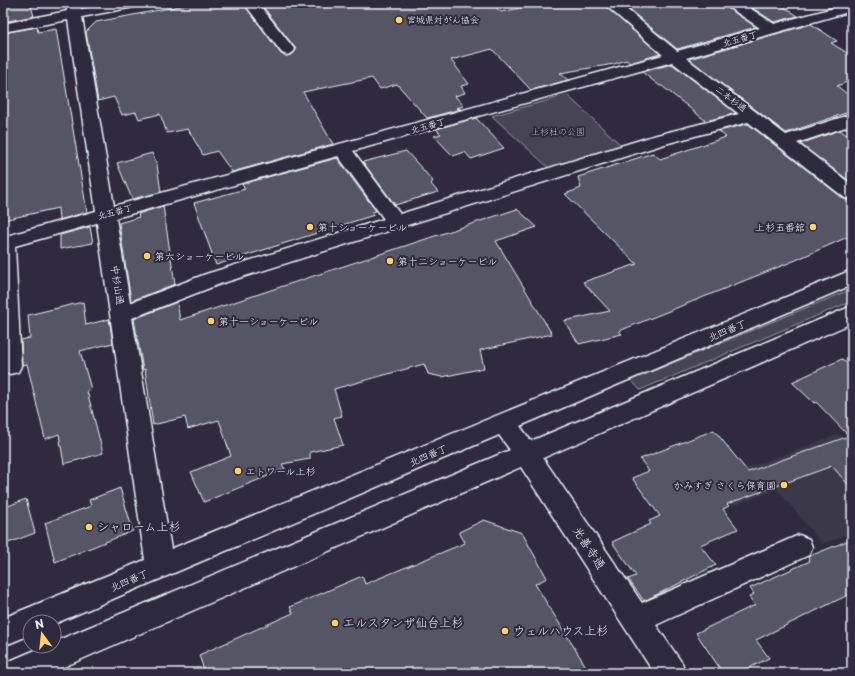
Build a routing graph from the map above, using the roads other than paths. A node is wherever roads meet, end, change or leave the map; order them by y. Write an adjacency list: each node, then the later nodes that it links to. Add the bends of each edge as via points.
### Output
1 (134, 3): 6 (street)
2 (251, 3): 9 (street)
3 (610, 3): 10 (street, 二本杉通)
4 (732, 3): 8 (street)
5 (852, 7): 8 (street, 北五番丁)
6 (74, 9): 7 (street); 16 (street, 中杉山通)
7 (3, 28)
8 (773, 30): 10 (street, 北五番丁)
9 (287, 50)
10 (675, 57): 11 (street, 二本杉通); 14 (street, 北五番丁)
11 (752, 116): 13 (street, 二本杉通); 17 (street, via 659,140)
12 (852, 119): 13 (street)
13 (785, 141): 15 (street, 二本杉通)
14 (342, 149): 16 (street, 北五番丁); 17 (street)
15 (852, 194)
16 (107, 215): 18 (street, 北五番丁); 20 (street, 中杉山通)
17 (396, 222): 20 (street, via 213,279)
18 (4, 243): 22 (street)
19 (852, 277): 23 (street, 北四番丁)
20 (122, 314): 26 (street, 中杉山通)
21 (852, 314): 24 (street)
22 (10, 366)
23 (505, 424): 24 (street, 光善寺通); 26 (street, 北四番丁)
24 (527, 454): 27 (street, 光善寺通); 30 (street)
25 (799, 547): 27 (street)
26 (160, 567): 28 (street, 北四番丁)
27 (636, 620): 29 (street, 光善寺通)
28 (3, 632)
29 (668, 672)
30 (16, 673)

